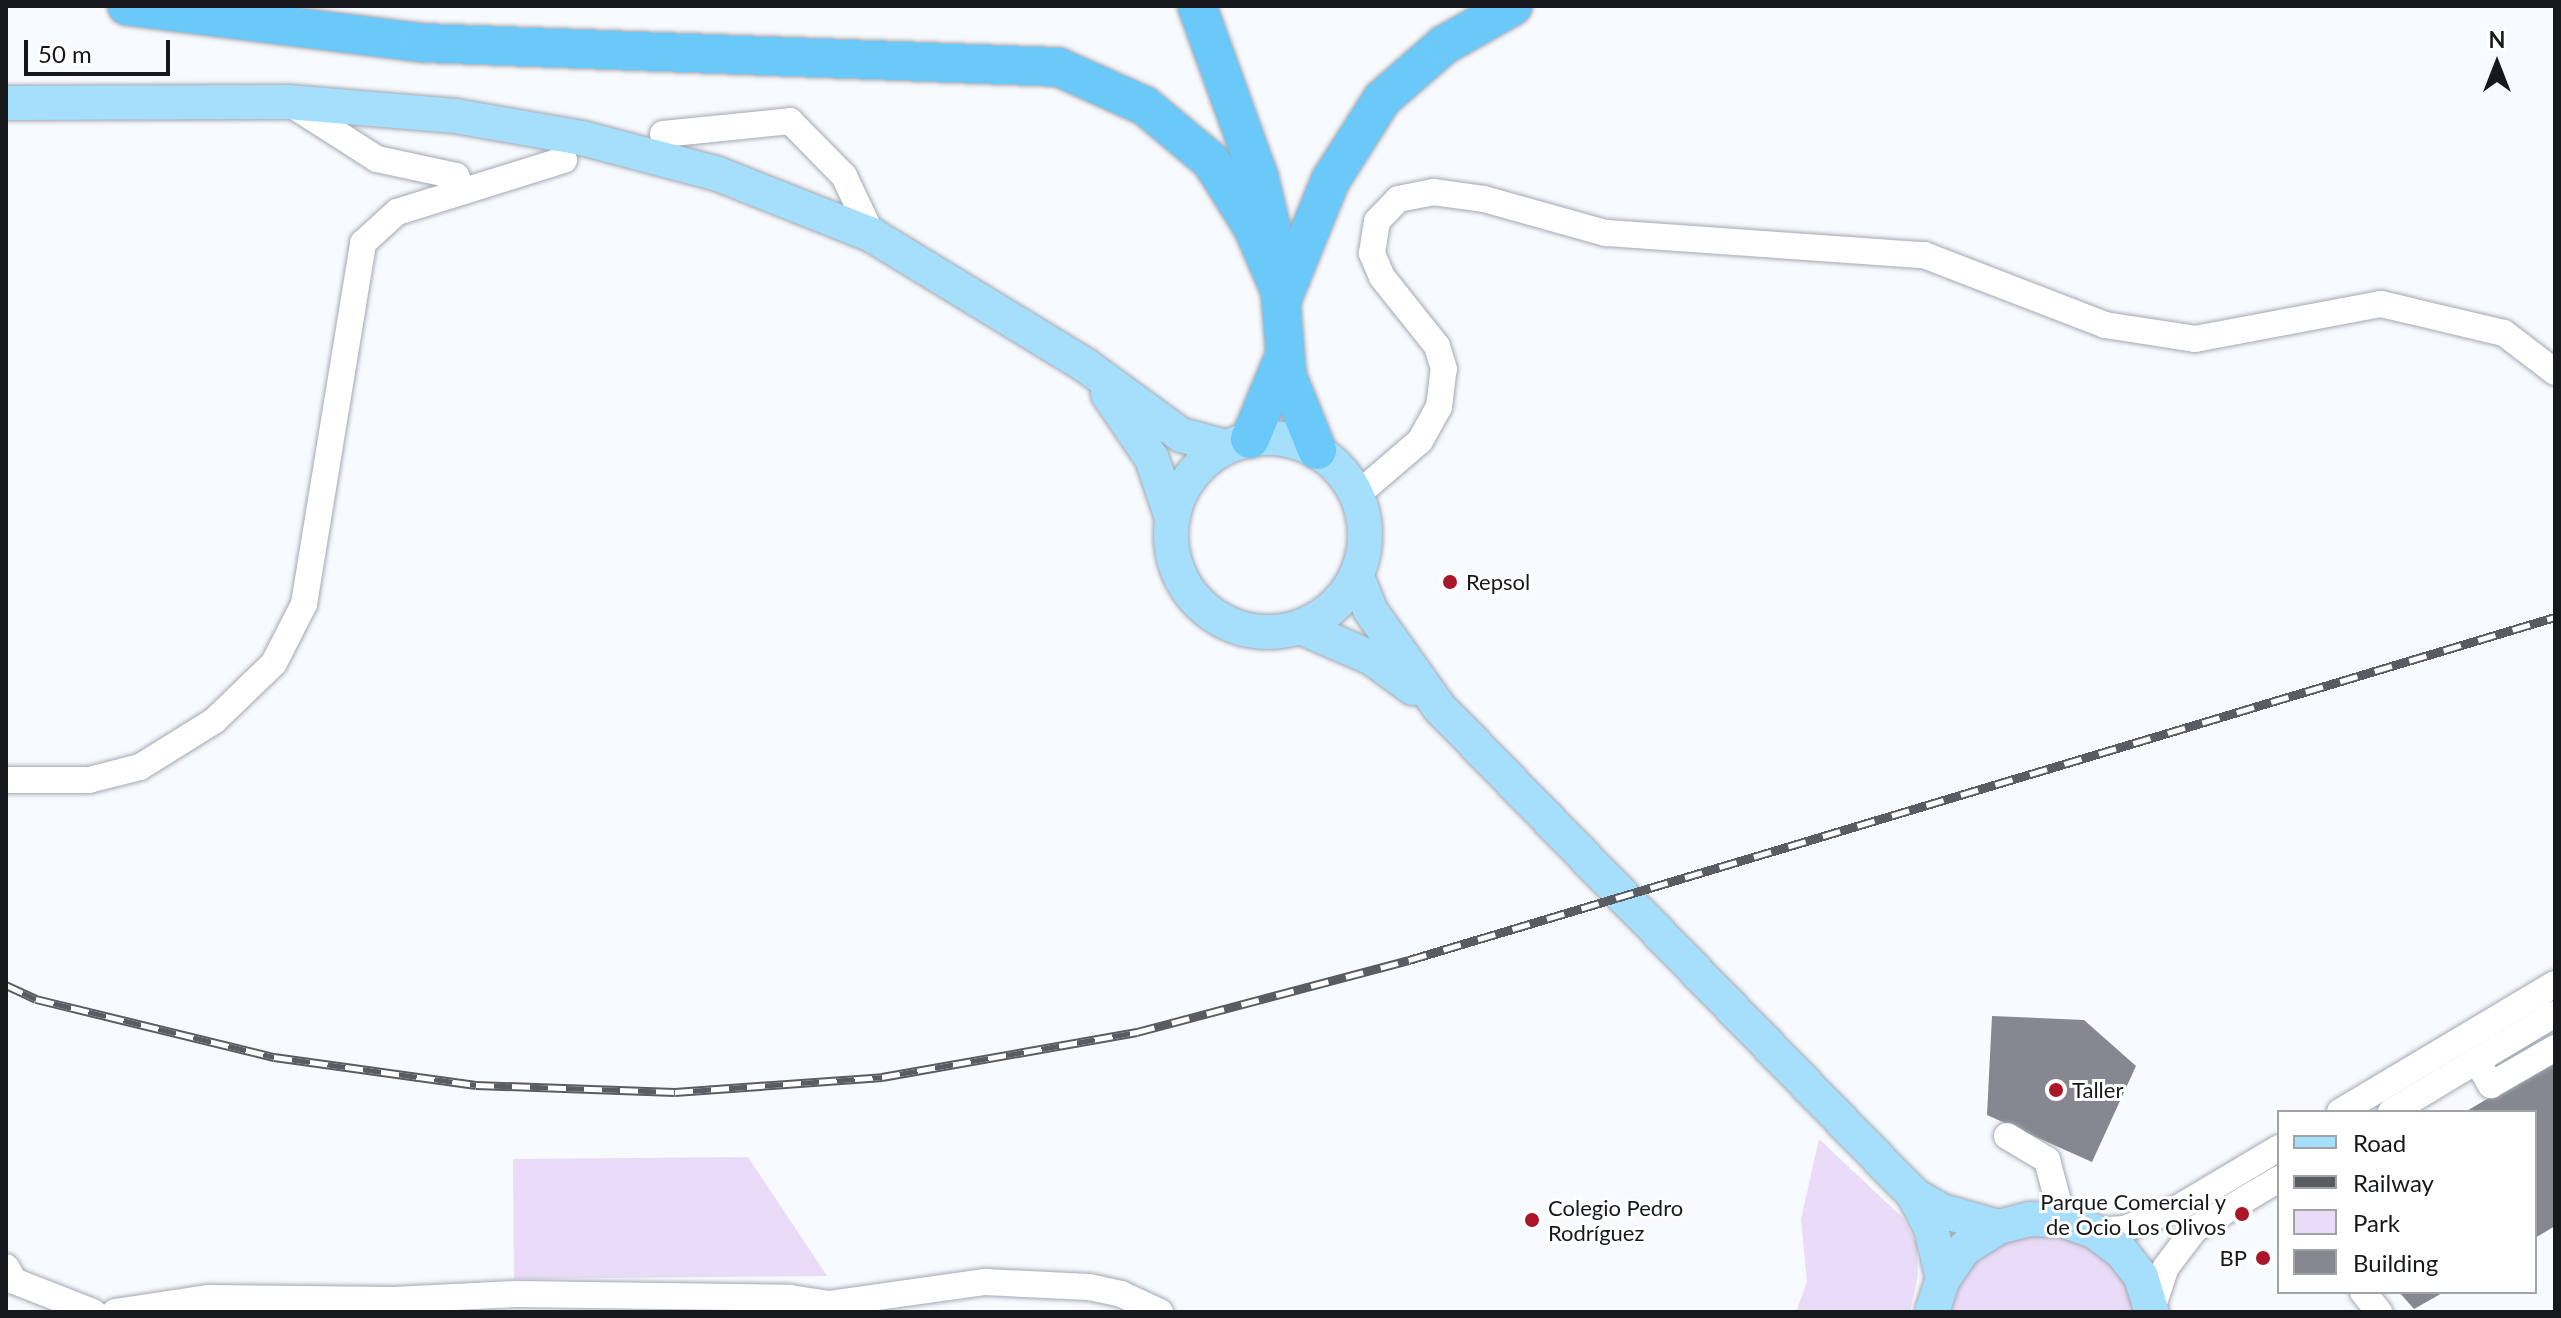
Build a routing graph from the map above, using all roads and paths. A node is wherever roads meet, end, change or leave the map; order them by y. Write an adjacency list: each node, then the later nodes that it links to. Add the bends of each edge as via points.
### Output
1 (127, 6): 10 (highway, via 424,43 1058,67 1145,106 1211,161 1253,228)
2 (1197, 6): 10 (highway, via 1259,177)
3 (1513, 6): 10 (highway, via 1444,45 1382,99 1330,181)
4 (288, 102): 5 (main road); 8 (street, via 377,159 456,176); 9 (main road, via 455,116 582,138 718,174)
5 (6, 103)
6 (663, 134): 9 (street, via 790,121 844,176)
7 (564, 160): 8 (street)
8 (463, 192): 21 (street, via 397,212 363,243 304,604 274,663 214,721 140,767 89,780)
9 (872, 235): 12 (main road)
10 (1283, 298): 11 (highway)
11 (1284, 357): 14 (highway); 15 (highway, via 1295,404)
12 (1085, 365): 14 (main road, via 1181,435); 17 (main road, via 1152,459)
13 (2555, 372): 16 (street, via 2504,333 2381,304 2195,339 2105,325 1924,255 1606,233 1484,199 1433,192 1398,199 1377,221 1372,253 1382,277 1437,346 1444,369 1439,407 1420,441)
14 (1238, 443): 15 (main road, via 1296,441); 17 (main road, via 1201,464 1182,488)
15 (1317, 450): 16 (main road, via 1341,470)
16 (1357, 495): 18 (main road, via 1365,522)
17 (1172, 518): 19 (main road, via 1178,574 1216,617 1257,631)
18 (1357, 577): 19 (main road, via 1323,616); 20 (main road, via 1370,610)
19 (1300, 627): 20 (main road, via 1372,658)
20 (1439, 707): 31 (main road)
21 (6, 780)
22 (2555, 984): 27 (street)
23 (2555, 1014): 25 (street)
24 (2555, 1048): 25 (street, via 2491,1085)
25 (2477, 1061): 26 (street)
26 (2403, 1109)
27 (2343, 1110)
28 (2007, 1136): 32 (street, via 2047,1160)
29 (2277, 1149): 32 (street, via 2180,1207 2124,1229)
30 (2277, 1180): 40 (street, via 2195,1229 2166,1267)
31 (1914, 1195): 32 (main road, via 1942,1211); 33 (main road, via 1931,1228)
32 (2046, 1224): 33 (main road, via 1965,1248); 40 (main road, via 2121,1251 2141,1277)
33 (1943, 1279): 44 (main road)
34 (9, 1283): 41 (street)
35 (2365, 1294): 45 (street)
36 (522, 1303): 37 (street); 38 (street)
37 (689, 1305): 39 (street, via 790,1298)
38 (297, 1306): 42 (street, via 180,1299)
39 (830, 1308): 43 (street, via 934,1286 1033,1282 1121,1294)
40 (2152, 1310)
41 (93, 1312)
42 (115, 1312)
43 (1160, 1312)
44 (1932, 1312)
45 (2379, 1312)

